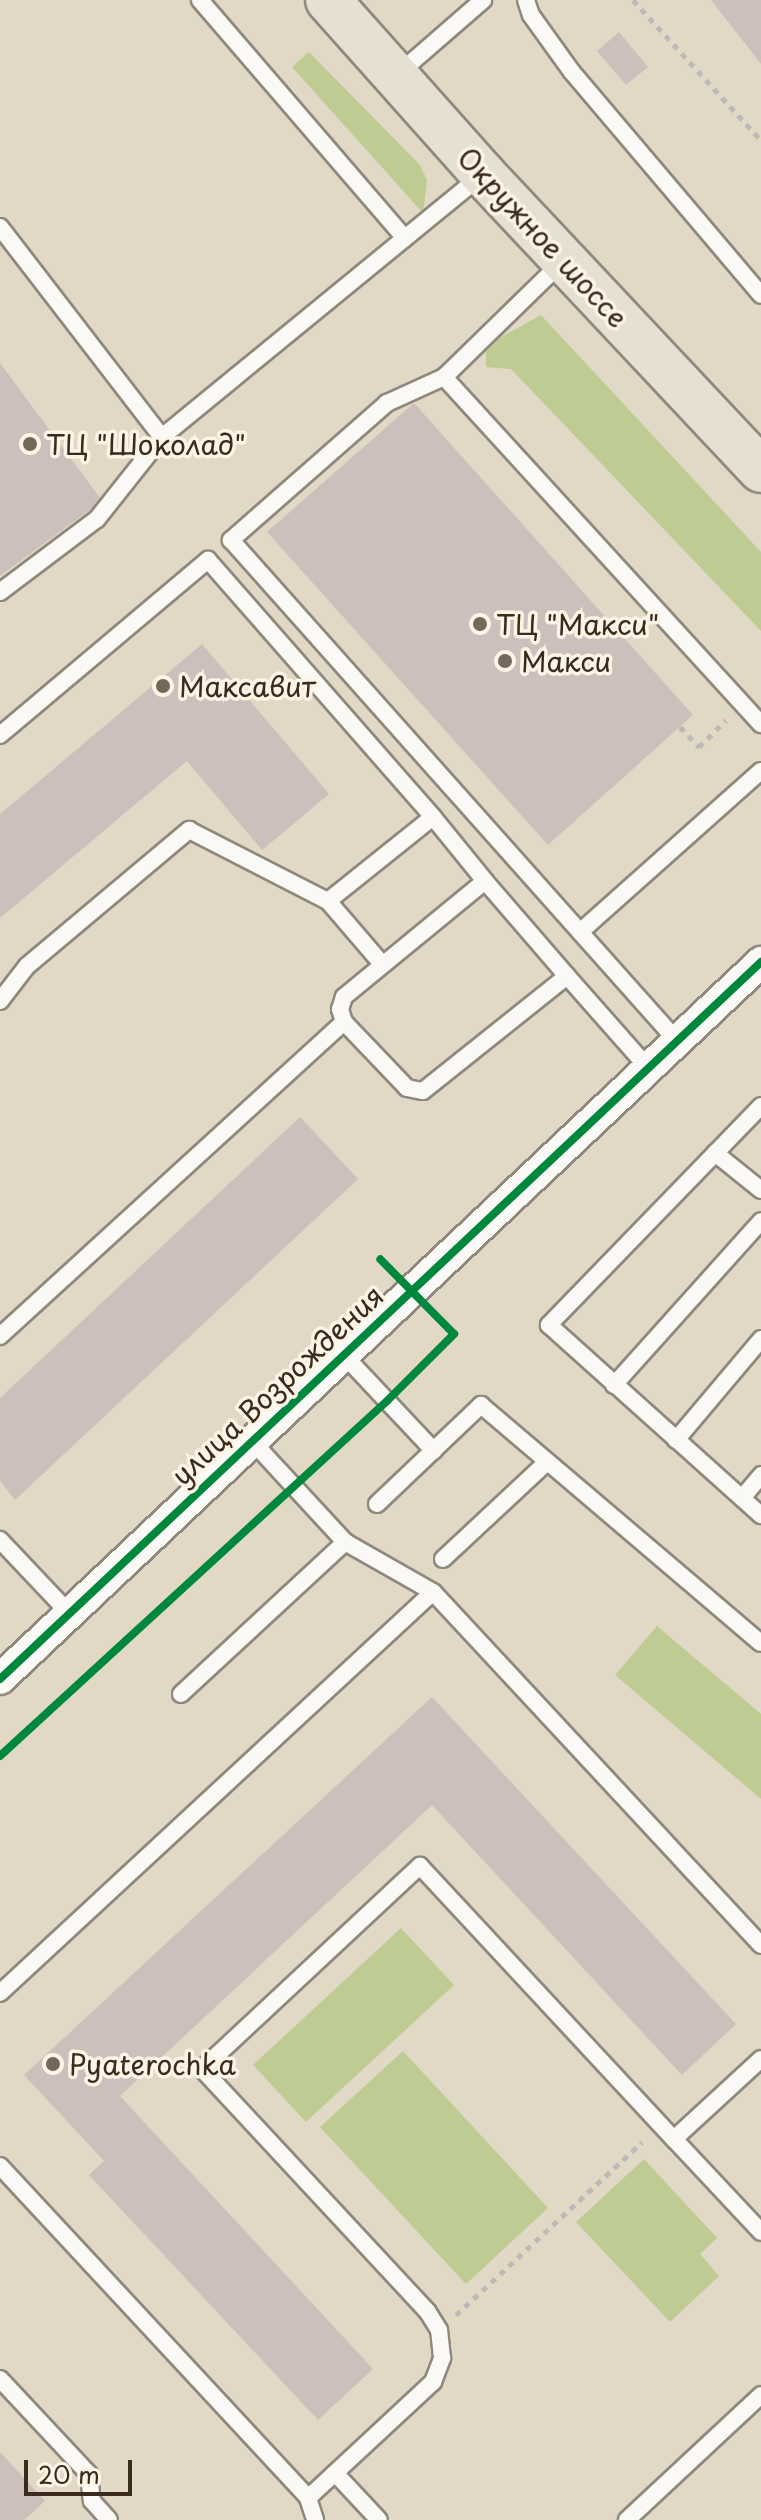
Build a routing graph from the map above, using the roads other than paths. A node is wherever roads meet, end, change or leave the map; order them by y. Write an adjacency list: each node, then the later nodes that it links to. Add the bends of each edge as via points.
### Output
1 (200, 0): 8 (lane)
2 (328, 0): 5 (main road, Окружное шоссе)
3 (483, 0): 5 (lane)
4 (526, 0): 10 (lane, via 572,72)
5 (396, 75): 6 (main road, Окружное шоссе)
6 (483, 174): 8 (lane); 9 (main road, Окружное шоссе)
7 (0, 227): 12 (lane)
8 (405, 238): 12 (lane)
9 (564, 260): 11 (lane); 13 (main road, Окружное шоссе)
10 (761, 295)
11 (444, 377): 15 (lane); 21 (lane, via 387,403 231,540)
12 (162, 437): 14 (lane, via 97,519)
13 (761, 470)
14 (0, 592)
15 (761, 724)
16 (0, 735): 18 (lane, via 208,560)
17 (761, 771): 21 (lane)
18 (433, 817): 19 (lane); 20 (lane)
19 (485, 881): 23 (lane); 24 (lane)
20 (328, 901): 23 (lane); 25 (lane, via 189,830 27,966)
21 (580, 932): 27 (lane)
22 (761, 962): 27 (street, улица Возрождения)
23 (382, 964): 26 (lane, via 344,997)
24 (567, 976): 26 (lane, via 423,1091 407,1088); 28 (lane)
25 (0, 1001)
26 (344, 1022): 33 (lane)
27 (677, 1041): 28 (street, улица Возрождения)
28 (648, 1068): 35 (street, улица Возрождения)
29 (761, 1106): 30 (lane)
30 (715, 1153): 31 (lane); 36 (lane, via 549,1325)
31 (761, 1190)
32 (761, 1221): 36 (lane)
33 (0, 1336)
34 (761, 1339): 38 (lane)
35 (342, 1353): 37 (street, улица Возрождения); 39 (lane)
36 (614, 1385): 38 (lane)
37 (251, 1440): 46 (lane); 49 (street, улица Возрождения)
38 (676, 1440): 42 (lane)
39 (434, 1451): 40 (lane, via 481,1405); 43 (lane)
40 (547, 1462): 47 (lane); 50 (lane)
41 (761, 1475): 42 (lane)
42 (742, 1498): 44 (lane)
43 (377, 1504)
44 (761, 1515)
45 (0, 1540): 49 (lane)
46 (345, 1542): 48 (lane); 52 (lane)
47 (443, 1559)
48 (433, 1592): 53 (lane); 54 (lane)
49 (69, 1613): 51 (street, улица Возрождения)
50 (761, 1643)
51 (0, 1679)
52 (181, 1694)
53 (761, 1945)
54 (0, 1993)
55 (761, 2059): 56 (lane)
56 (674, 2139): 58 (lane); 61 (lane, via 420,1866 202,2069 439,2330 442,2358 433,2382)
57 (0, 2166): 62 (lane)
58 (761, 2232)
59 (0, 2379): 63 (lane, via 89,2474 92,2501)
60 (761, 2395): 66 (lane)
61 (335, 2473): 62 (lane); 65 (lane)
62 (308, 2498): 64 (lane)
63 (109, 2520)
64 (315, 2520)
65 (379, 2520)
66 (627, 2520)

